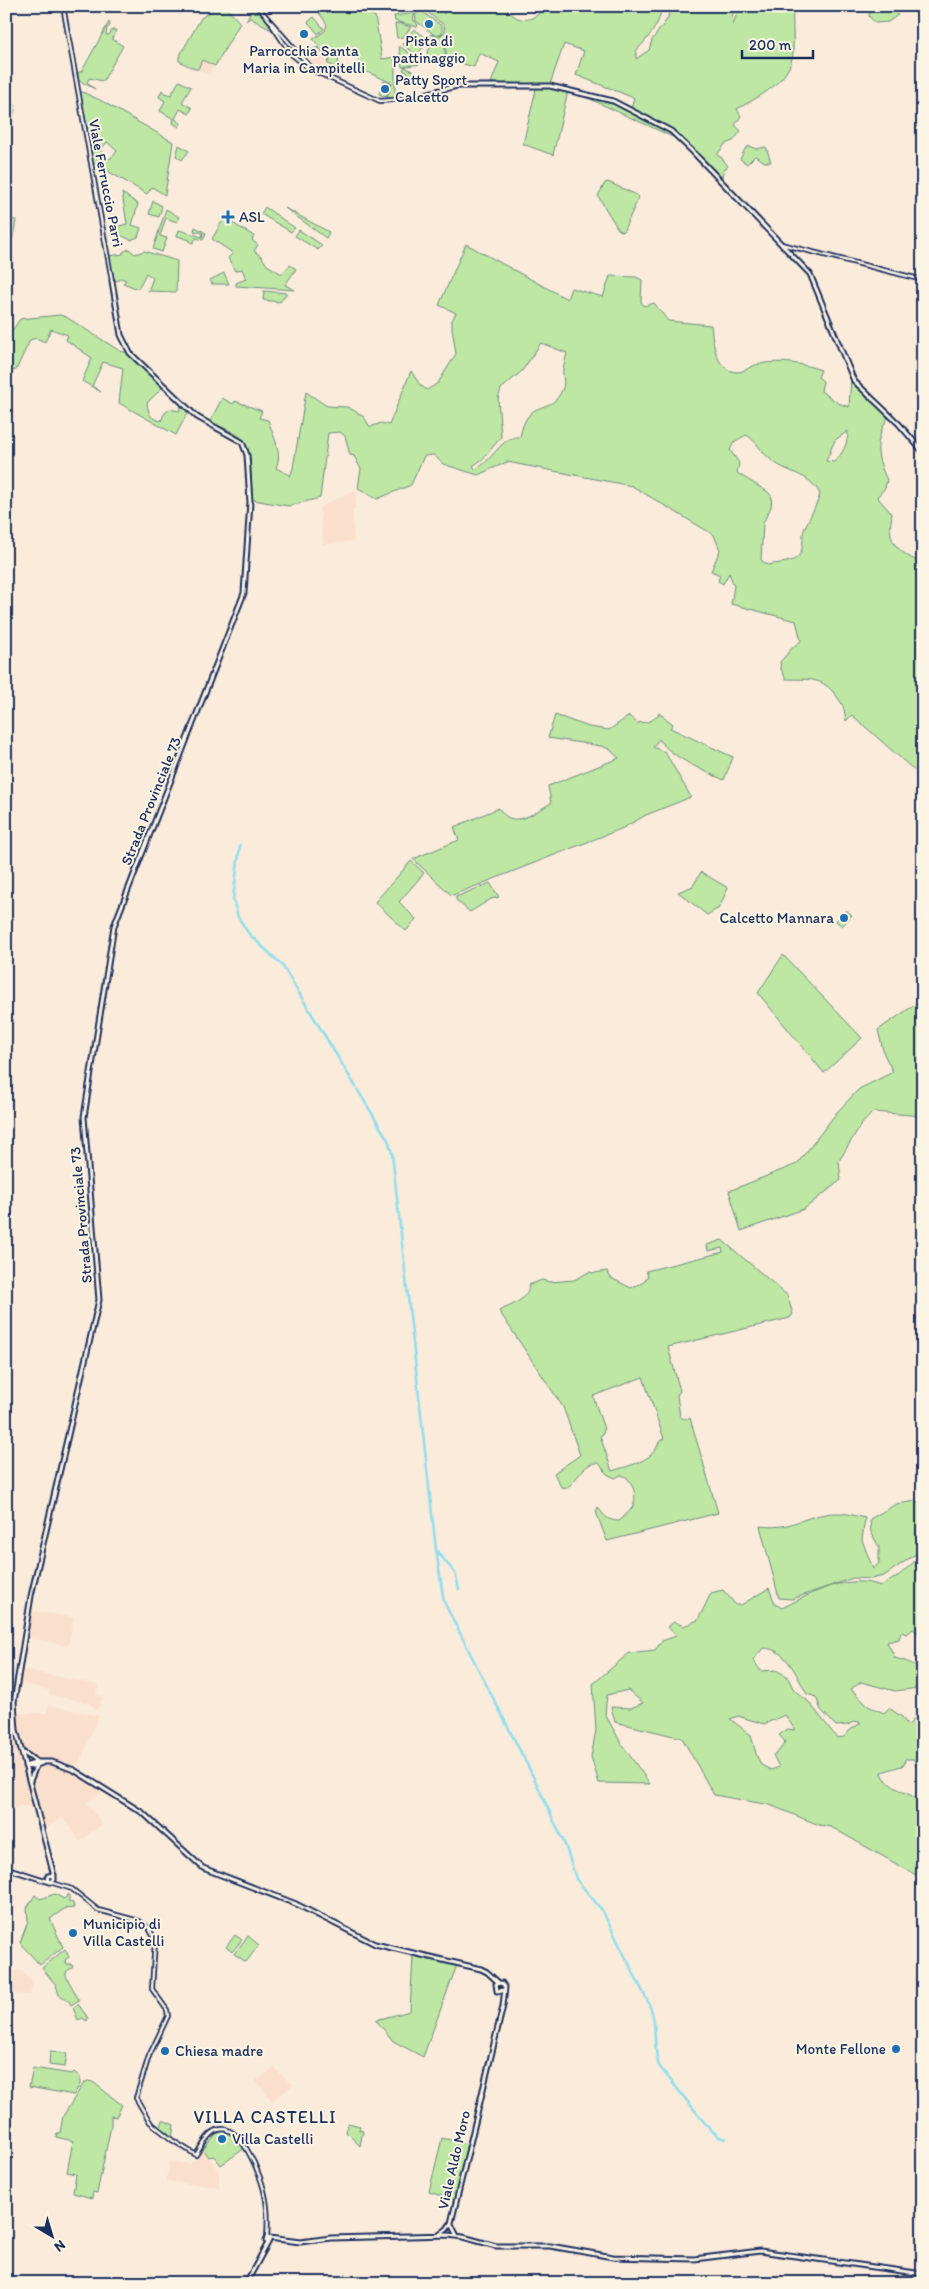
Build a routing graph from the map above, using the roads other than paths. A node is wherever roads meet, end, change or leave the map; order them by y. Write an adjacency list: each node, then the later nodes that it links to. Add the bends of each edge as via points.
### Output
1 (63, 6): 8 (street, Viale Ferruccio Parri)
2 (257, 6): 3 (street)
3 (272, 25): 4 (street); 4 (street, via 291,54)
4 (316, 72): 5 (street, via 380,101)
5 (405, 99): 6 (main road, via 441,89 475,85 550,86 613,101 656,122 676,136)
6 (781, 244): 7 (street); 9 (main road, via 810,274 854,381)
7 (923, 280)
8 (112, 281): 10 (main road, Strada Provinciale 73, via 123,341 133,357 197,417 242,442 247,455 250,502 246,583 241,604 111,938 84,1117 99,1289 31,1596 14,1715)
9 (923, 452)
10 (23, 1752): 11 (main road); 12 (main road)
11 (37, 1764): 12 (main road); 13 (main road); 21 (main road, via 52,1762 69,1767 143,1813 203,1868 326,1917 364,1939 469,1966 491,1975)
12 (25, 1766): 13 (main road)
13 (29, 1781): 14 (main road)
14 (51, 1867): 16 (main road); 17 (main road)
15 (6, 1868): 18 (main road)
16 (49, 1875): 17 (main road); 18 (main road); 19 (main road)
17 (54, 1876): 19 (main road); 20 (street)
18 (38, 1878): 19 (main road)
19 (50, 1881): 20 (street)
20 (62, 1886): 29 (street, via 77,1892 98,1910 139,1921 149,1928 155,1940 152,1989 168,2016 149,2056 136,2098 150,2122 196,2155 217,2130 224,2129 240,2138 265,2194)
21 (497, 1984): 22 (main road, via 504,1984); 23 (main road)
22 (504, 1990): 23 (main road); 24 (main road, Viale Aldo Moro)
23 (498, 1991): 24 (main road)
24 (503, 2000): 25 (main road, Viale Aldo Moro)
25 (450, 2227): 26 (main road); 27 (main road); 28 (main road, Viale Aldo Moro)
26 (448, 2235): 27 (main road); 28 (main road)
27 (438, 2236): 29 (main road, via 331,2238 300,2242)
28 (458, 2236): 30 (main road, via 496,2246 550,2246 613,2256 694,2259 760,2251)
29 (268, 2240): 31 (main road)
30 (923, 2274)
31 (246, 2283)

